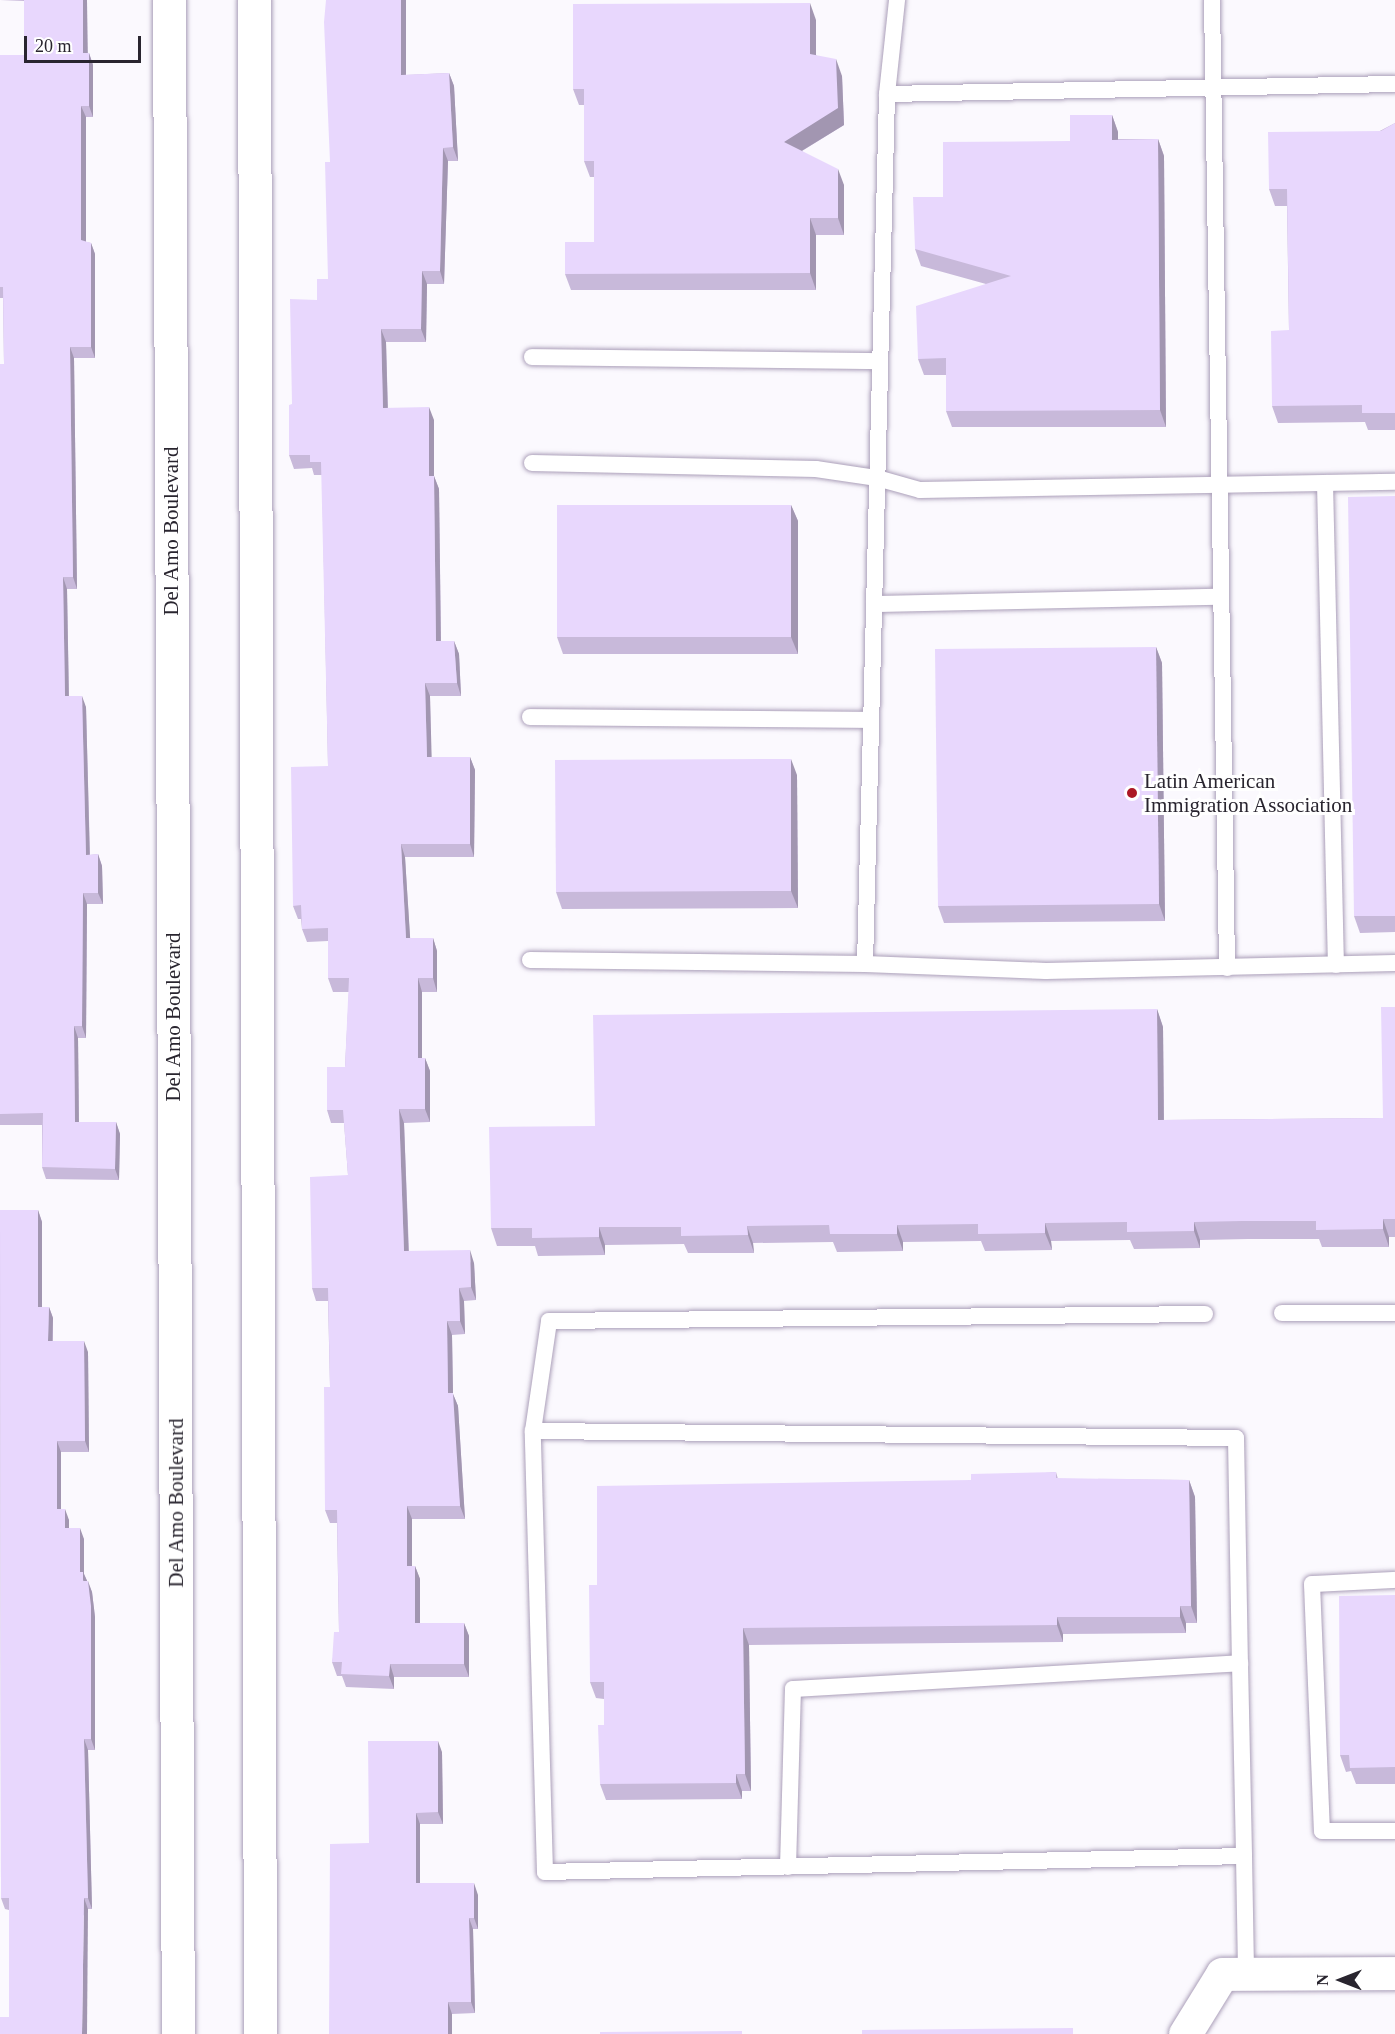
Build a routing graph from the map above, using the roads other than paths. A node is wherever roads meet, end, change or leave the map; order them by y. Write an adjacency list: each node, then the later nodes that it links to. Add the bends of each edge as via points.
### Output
1 (169, 0): 35 (main road, Del Amo Boulevard)
2 (254, 0): 36 (main road)
3 (897, 0): 7 (lane)
4 (1212, 0): 6 (lane)
5 (1395, 84): 6 (lane)
6 (1215, 85): 7 (lane); 14 (lane)
7 (887, 94): 9 (lane)
8 (532, 357): 9 (lane)
9 (880, 361): 11 (lane)
10 (532, 463): 11 (lane, via 816,469)
11 (878, 478): 14 (lane, via 920,490); 16 (lane)
12 (1395, 482): 13 (lane)
13 (1325, 483): 14 (lane); 22 (lane)
14 (1219, 486): 15 (lane)
15 (1221, 597): 16 (lane); 23 (lane)
16 (874, 604): 18 (lane)
17 (530, 717): 18 (lane)
18 (871, 720): 21 (lane)
19 (530, 960): 21 (lane)
20 (1395, 963): 22 (lane)
21 (865, 964): 23 (lane, via 1046,971)
22 (1336, 964): 23 (lane)
23 (1227, 968)
24 (1282, 1313): 25 (lane)
25 (1395, 1313)
26 (1205, 1314): 27 (lane, via 549,1322)
27 (533, 1431): 29 (lane, via 1236,1438); 32 (lane, via 545,1872)
28 (1395, 1580): 30 (lane, via 1312,1584 1322,1831)
29 (1240, 1663): 31 (lane); 32 (lane, via 793,1689)
30 (1395, 1832)
31 (1244, 1856): 32 (lane); 34 (lane)
32 (788, 1867)
33 (1395, 1973): 34 (main road)
34 (1234, 1974): 37 (main road)
35 (178, 2034)
36 (260, 2034)
37 (1185, 2034)

